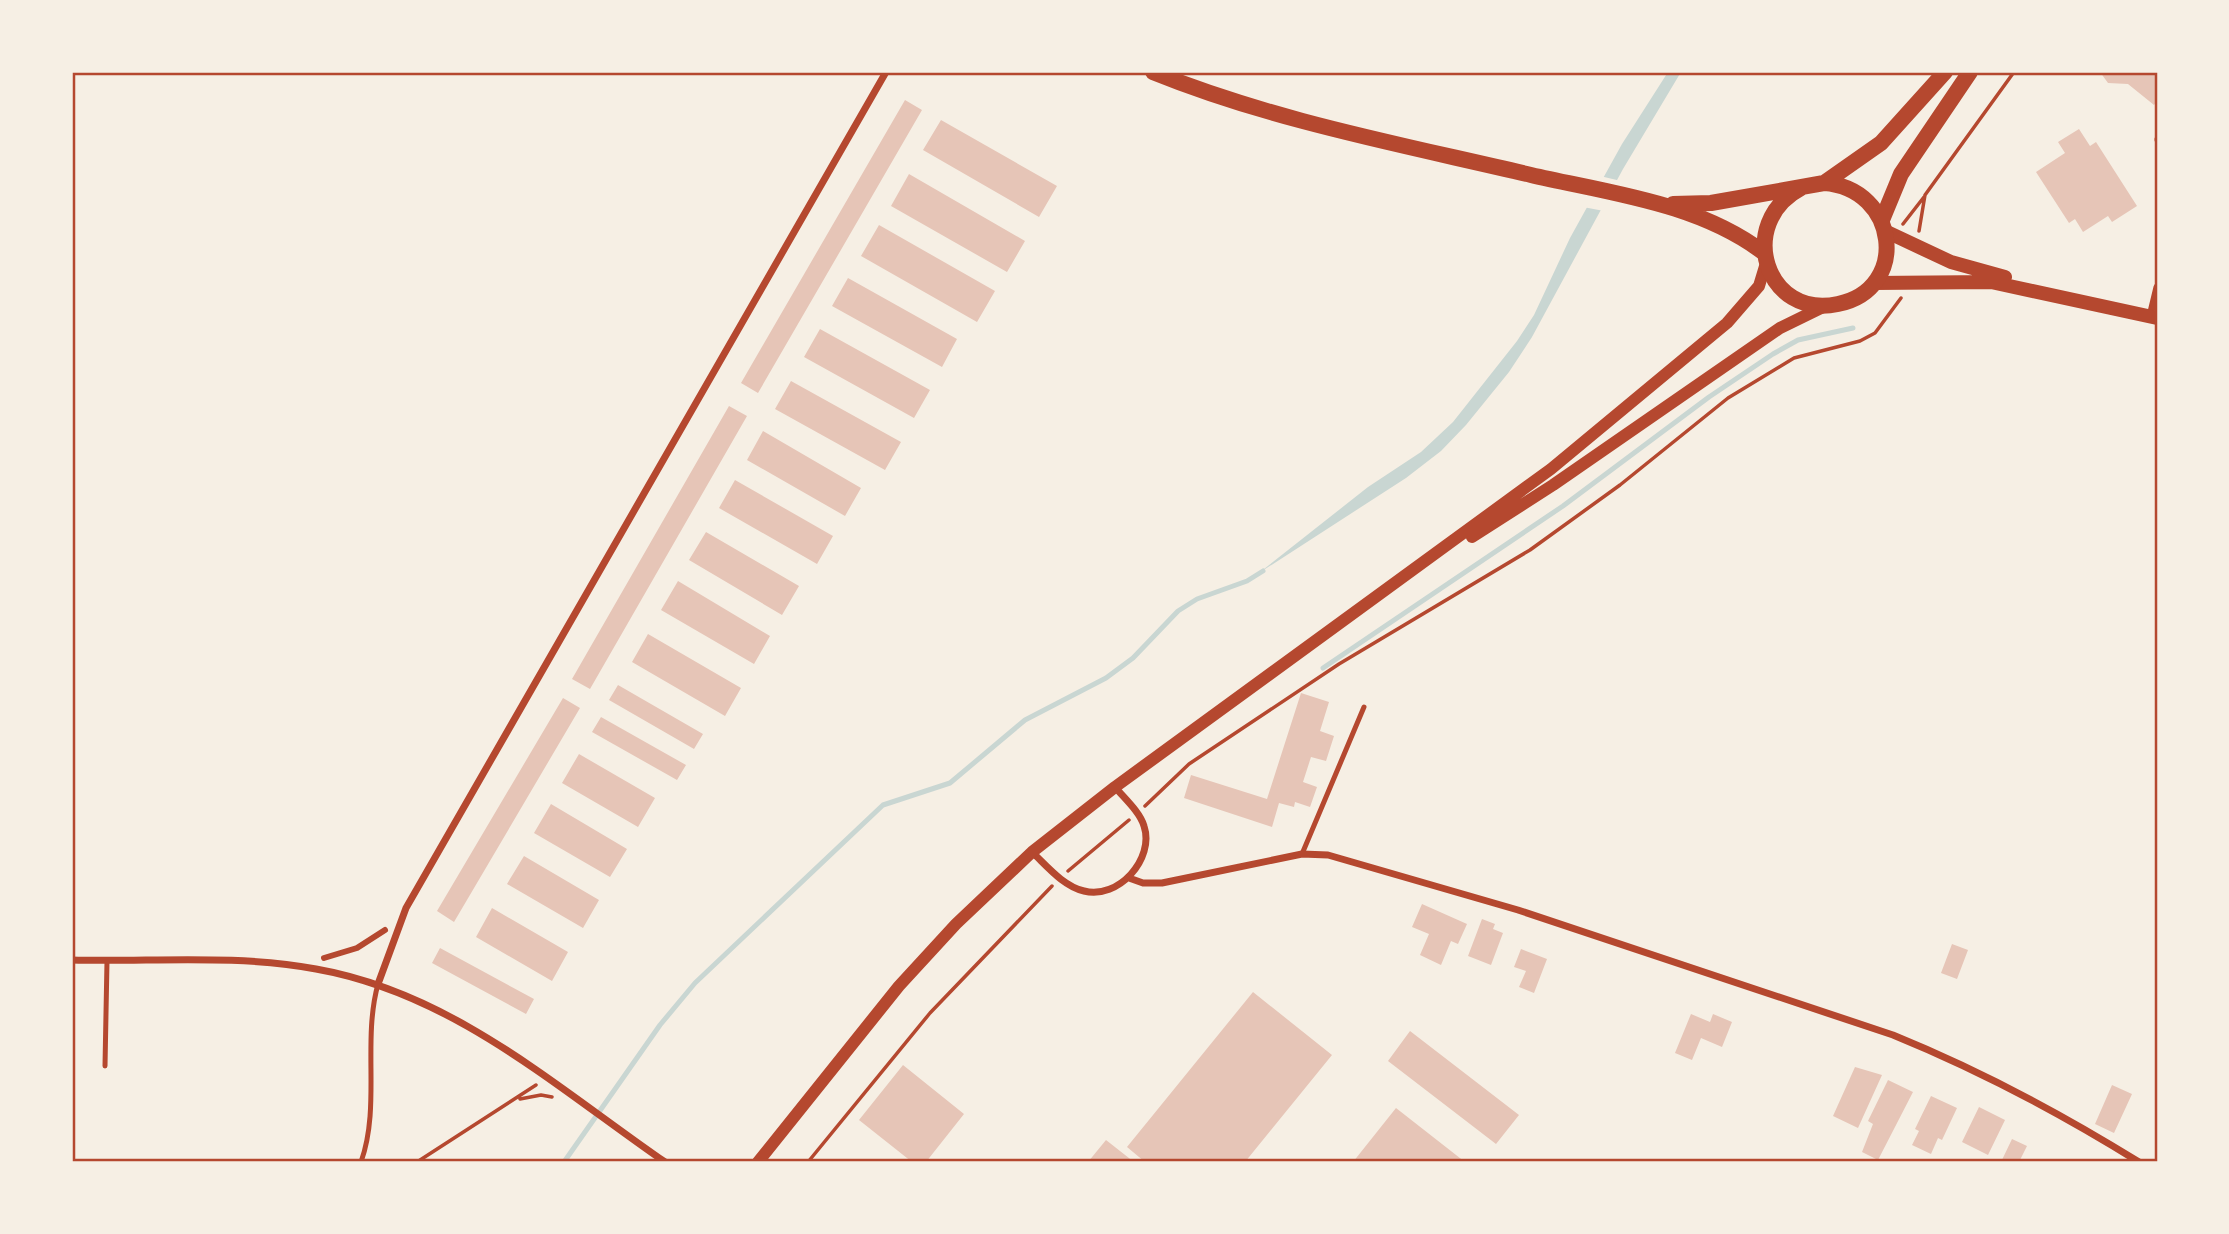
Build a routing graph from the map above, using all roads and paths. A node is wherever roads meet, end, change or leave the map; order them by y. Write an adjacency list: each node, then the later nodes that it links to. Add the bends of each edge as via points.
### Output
1 (886, 72): 31 (street, via 405,908)
2 (1153, 72): 9 (main road, via 1307,122)
3 (1945, 72): 6 (main road, via 1881,144)
4 (1970, 72): 10 (main road, via 1901,174)
5 (2014, 72): 8 (path)
6 (1824, 183): 7 (main road); 10 (main road, via 1858,192)
7 (1801, 188): 9 (main road, via 1711,203); 12 (main road, via 1782,200 1769,219)
8 (1925, 195): 10 (path); 11 (path)
9 (1656, 204): 12 (main road, via 1731,230)
10 (1889, 227): 11 (main road); 14 (main road, via 1884,264)
11 (1919, 247): 16 (main road, via 1951,262)
12 (1765, 258): 17 (main road, via 1777,282 1793,297); 19 (street, via 1759,286 1715,334 1551,469)
13 (1911, 281): 14 (main road); 16 (main road, via 1991,282); 22 (path, via 1875,333 1794,359 1728,398 1530,550 1339,664 1189,764)
14 (1874, 283): 17 (main road, via 1857,297)
15 (2157, 287): 18 (street)
16 (2066, 297): 18 (main road)
17 (1825, 306): 19 (street, via 1780,328 1553,485)
18 (2154, 317)
19 (1377, 597): 21 (street)
20 (1364, 707): 24 (lane)
21 (1115, 787): 22 (street); 23 (street)
22 (1136, 814): 25 (path); 26 (street, via 1147,841)
23 (1032, 852): 25 (street); 39 (street, via 899,986)
24 (1302, 854): 26 (street, via 1162,883); 41 (street, via 1351,860 1518,910 1893,1035 2028,1098)
25 (1059, 878): 26 (street, via 1084,891 1100,892); 40 (path, via 922,1023)
26 (1129, 878)
27 (385, 930): 28 (street, via 357,948)
28 (324, 958)
29 (72, 960): 30 (street)
30 (107, 961): 31 (street, via 259,961 314,968); 32 (lane)
31 (378, 984): 36 (lane, via 370,1013 369,1138); 38 (street, via 455,1018 499,1044)
32 (105, 1066)
33 (536, 1085): 35 (path)
34 (552, 1097): 35 (path, via 541,1094)
35 (517, 1100): 37 (path)
36 (361, 1162)
37 (417, 1162)
38 (665, 1162)
39 (758, 1162)
40 (808, 1162)
41 (2138, 1162)

